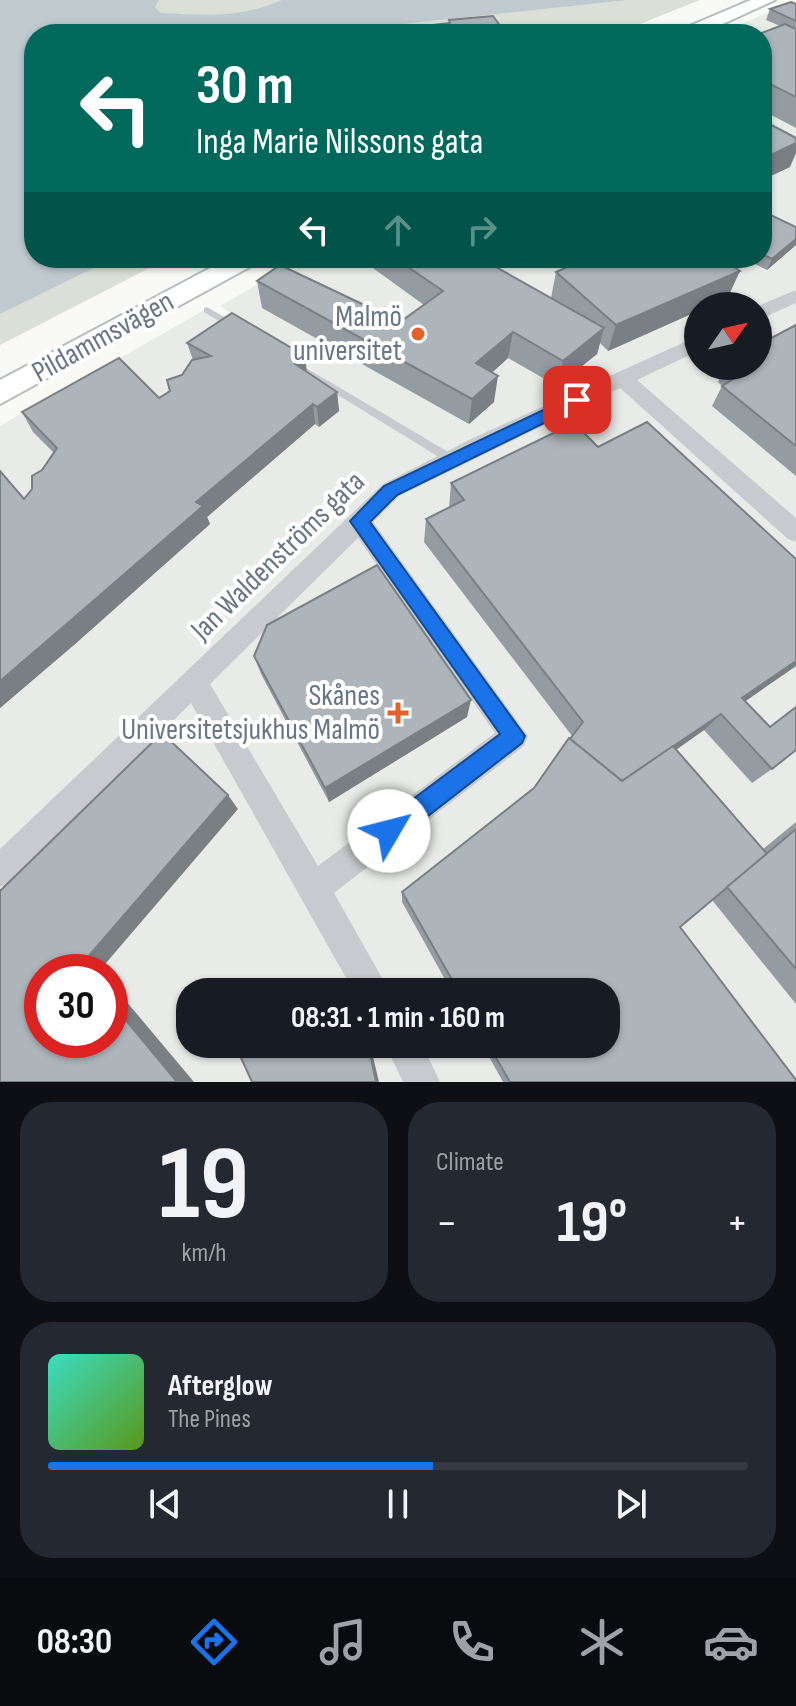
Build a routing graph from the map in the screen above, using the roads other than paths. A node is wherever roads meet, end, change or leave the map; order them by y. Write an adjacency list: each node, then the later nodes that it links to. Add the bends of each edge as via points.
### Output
1 (766, 0): 2 (main road)
2 (710, 24)
3 (230, 268): 11 (main road, Pildammsvägen)
4 (796, 296): 5 (street)
5 (772, 307)
6 (207, 310): 7 (lane)
7 (244, 333)
8 (684, 350): 10 (street, Jan Waldenströms gata)
9 (282, 356): 12 (lane)
10 (623, 379): 12 (street, Jan Waldenströms gata); 14 (street)
11 (0, 393)
12 (451, 459): 13 (street, Jan Waldenströms gata, via 391,490)
13 (359, 521): 15 (street, Jan Waldenströms gata); 17 (street, via 514,736)
14 (796, 532)
15 (194, 682): 16 (street, Jan Waldenströms gata); 17 (street)
16 (0, 871)
17 (313, 889): 18 (street)
18 (365, 978)
19 (410, 1058): 20 (street)
20 (422, 1082)

